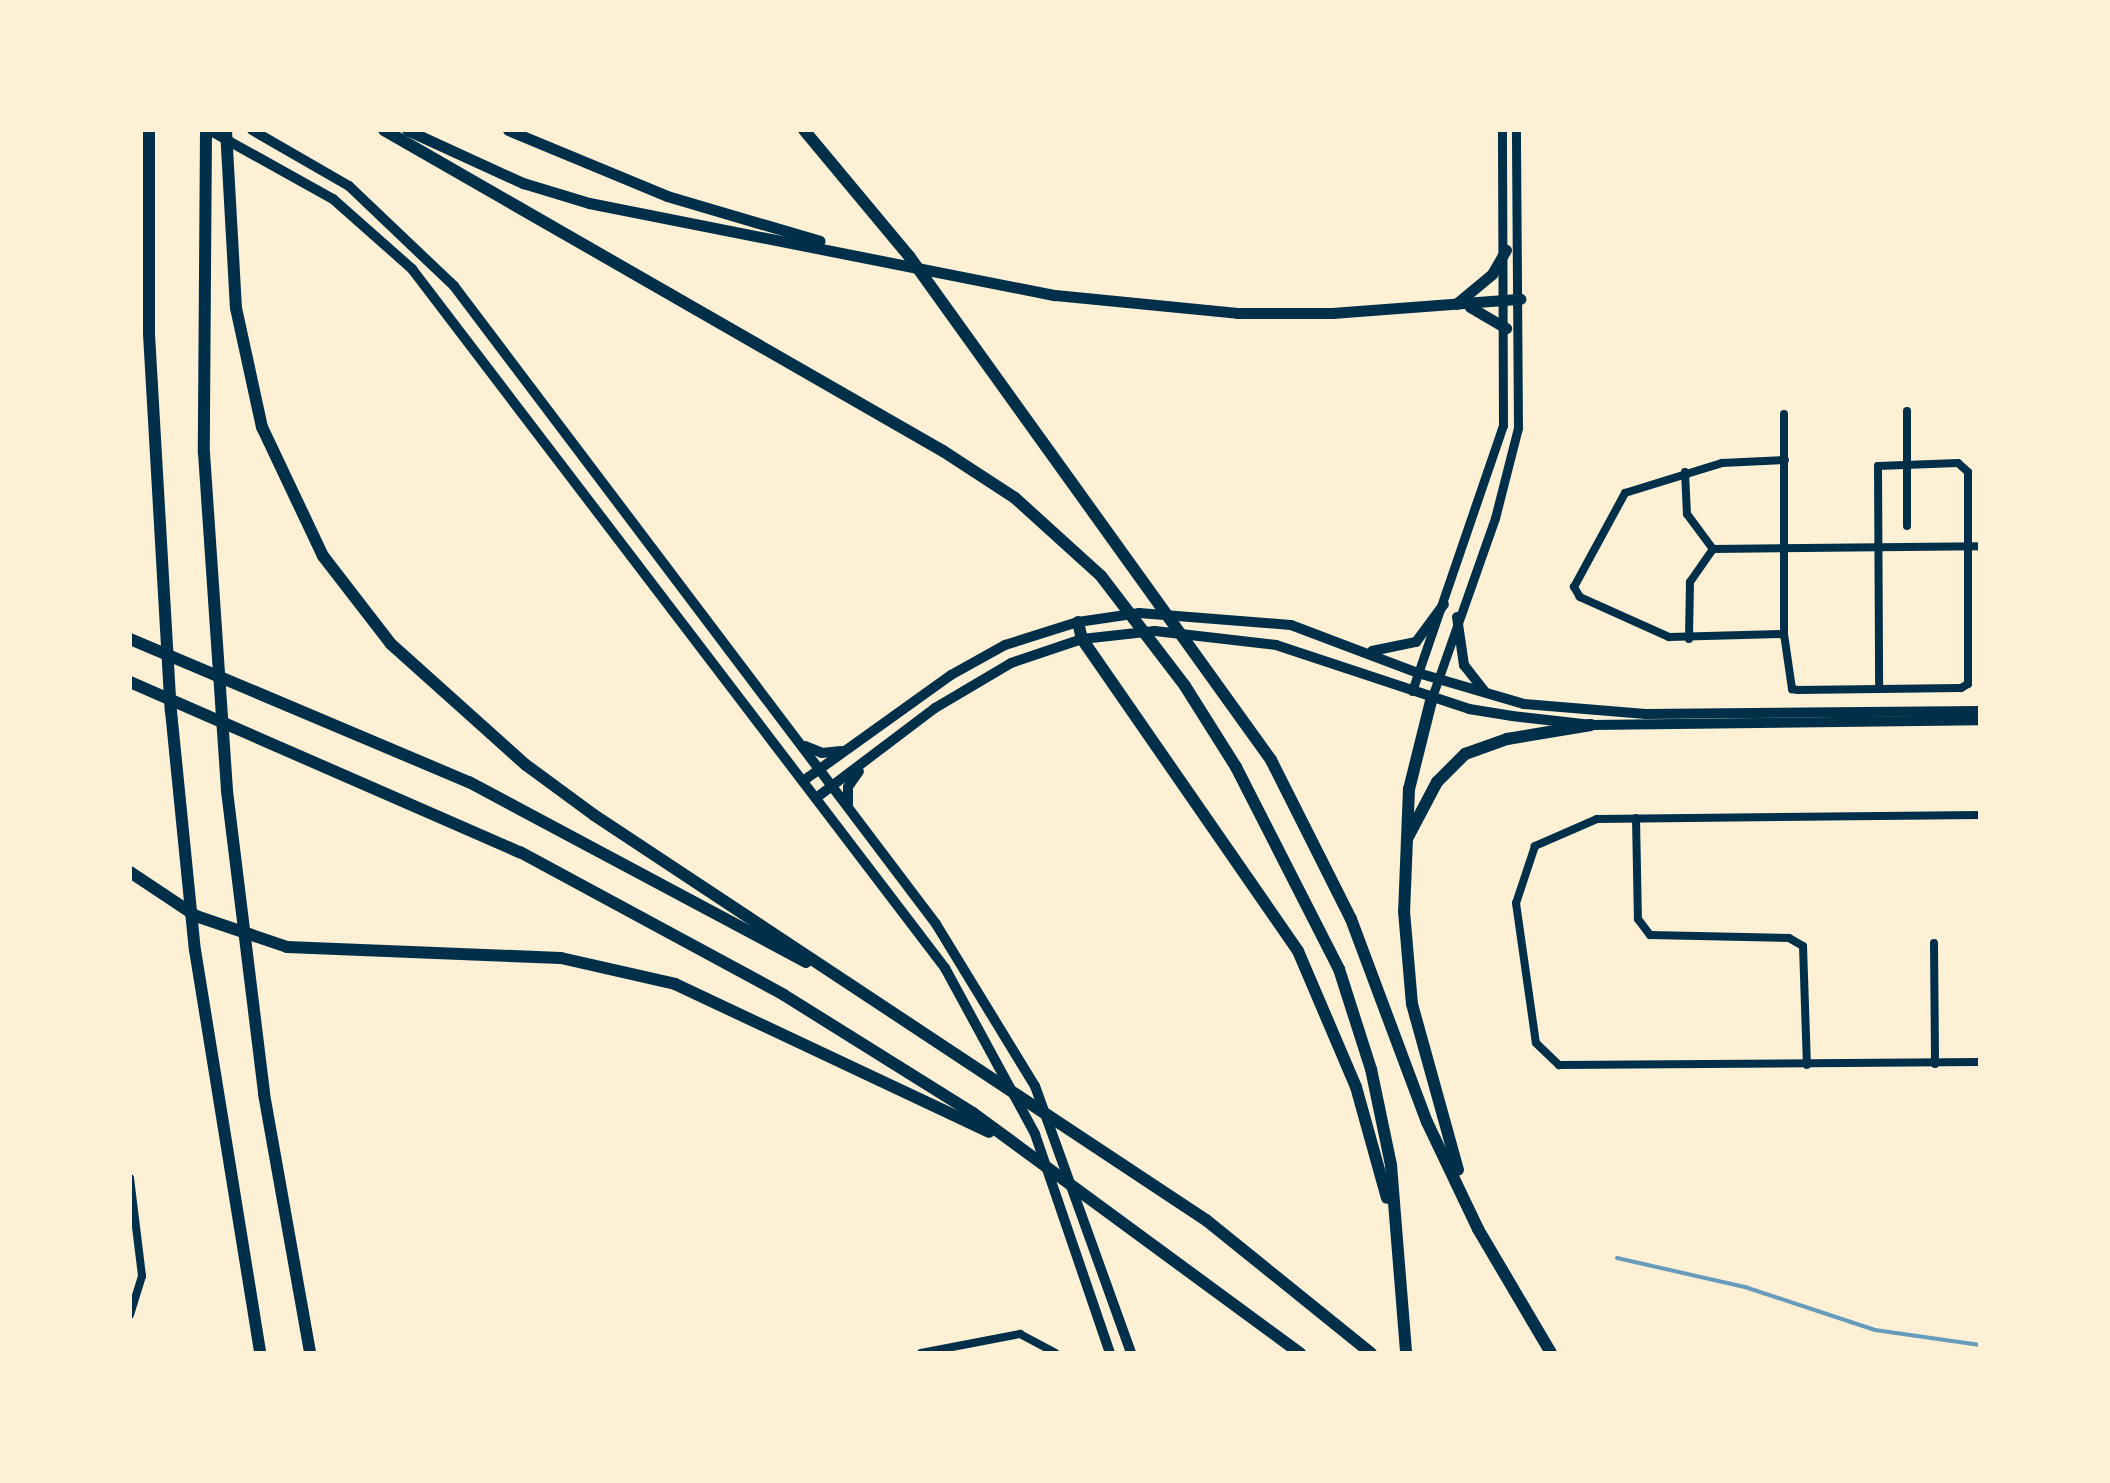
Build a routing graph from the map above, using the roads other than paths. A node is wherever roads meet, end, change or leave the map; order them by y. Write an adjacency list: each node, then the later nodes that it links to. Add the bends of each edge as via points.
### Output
1 (149, 130): 68 (highway, via 149,334 171,711 195,950)
2 (208, 130): 50 (main road, via 296,177 382,238 433,292); 69 (highway, via 204,453 227,791 259,1058)
3 (226, 130): 59 (highway, via 232,266 250,384 296,508 345,588 392,644 526,765)
4 (252, 130): 46 (main road, via 311,162 396,224 454,286)
5 (384, 130): 66 (highway, via 943,451 1015,498 1100,576 1185,686 1284,851 1339,969 1372,1070)
6 (407, 130): 12 (main road, via 523,183 589,202)
7 (508, 130): 12 (main road, via 668,196)
8 (804, 130): 65 (highway, via 868,202 1151,586 1318,844 1427,1122)
9 (1502, 130): 11 (street)
10 (1516, 130): 13 (street)
11 (1506, 250): 14 (street); 15 (main road, via 1492,274)
12 (878, 258): 15 (main road, via 1148,306 1332,314)
13 (1520, 299): 14 (main road); 29 (street, via 1518,428 1495,518)
14 (1505, 300): 15 (main road); 16 (street)
15 (1456, 304): 16 (main road, via 1488,312)
16 (1506, 328): 28 (street, via 1507,384 1495,463)
17 (1907, 411): 20 (street)
18 (1784, 414): 19 (street)
19 (1785, 460): 21 (street); 26 (street)
20 (1908, 462): 22 (street); 23 (street, via 1878,466); 24 (street, via 1965,468)
21 (1685, 472): 27 (street, via 1687,514); 34 (street, via 1619,497 1574,588 1618,616)
22 (1907, 526)
23 (1877, 546): 24 (street); 26 (street); 39 (street)
24 (1969, 546): 25 (street); 39 (street, via 1968,684)
25 (1980, 546)
26 (1786, 548): 27 (street); 31 (street)
27 (1713, 549): 34 (street, via 1690,582)
28 (1444, 604): 35 (main road, via 1412,645 1387,652); 36 (street)
29 (1456, 617): 37 (street); 41 (main road, via 1464,665)
30 (1078, 622): 32 (highway); 35 (main road, via 1139,613 1232,615 1290,625); 47 (main road, via 1005,645 951,674)
31 (1784, 634): 34 (street); 39 (street, via 1792,689)
32 (1082, 638): 40 (main road, via 1155,631 1226,636 1276,645); 48 (main road, via 1011,663); 66 (highway, via 1298,951 1356,1087)
33 (130, 639): 59 (highway, via 282,700 570,832)
34 (1689, 639)
35 (1351, 648): 36 (main road)
36 (1418, 674): 37 (main road); 40 (street)
37 (1436, 679): 41 (main road); 42 (street)
38 (130, 682): 63 (highway, via 294,748 520,852 784,995)
39 (1879, 689)
40 (1412, 691): 42 (main road)
41 (1488, 695): 43 (main road, via 1646,714)
42 (1432, 697): 45 (main road, via 1468,709); 56 (highway, via 1409,789)
43 (1980, 711)
44 (1980, 720): 45 (main road)
45 (1592, 724): 56 (highway, via 1465,754 1437,782)
46 (800, 742): 47 (main road, via 822,753); 49 (main road)
47 (850, 748): 49 (main road)
48 (868, 758): 51 (main road); 53 (main road, via 848,786)
49 (821, 770): 50 (main road); 51 (main road)
50 (803, 781): 52 (main road)
51 (832, 786): 52 (main road); 53 (main road)
52 (816, 798): 72 (main road, via 952,978 981,1027 1034,1134)
53 (849, 808): 73 (main road, via 994,1011 1035,1086)
54 (1980, 815): 55 (street)
55 (1636, 818): 62 (street, via 1638,919 1650,935 1784,938 1803,946); 62 (street, via 1586,822 1545,838 1532,854 1516,903 1538,1051 1568,1067)
56 (1404, 846): 65 (highway, via 1412,1004 1436,1106)
57 (133, 875): 63 (highway, via 231,932 324,952 500,953 622,969 727,1005)
58 (1934, 943): 61 (street)
59 (869, 997): 75 (highway, via 1206,1220)
60 (1980, 1062): 61 (street)
61 (1935, 1064): 62 (street)
62 (1807, 1065)
63 (1009, 1141): 74 (highway)
64 (130, 1178): 67 (street, via 142,1276)
65 (1478, 1229): 77 (highway)
66 (1399, 1250): 76 (highway)
67 (130, 1315)
68 (260, 1353)
69 (310, 1353)
70 (921, 1353): 71 (street, via 1008,1334)
71 (1055, 1353)
72 (1110, 1353)
73 (1131, 1353)
74 (1300, 1353)
75 (1371, 1353)
76 (1406, 1353)
77 (1551, 1353)

